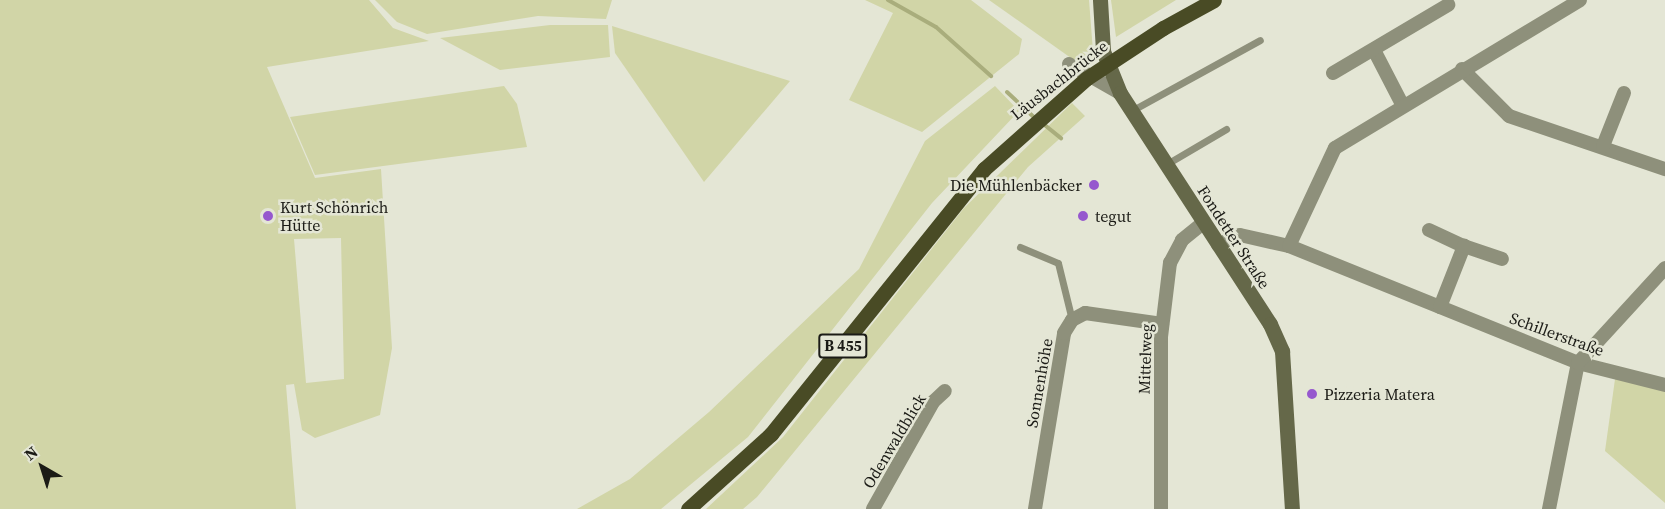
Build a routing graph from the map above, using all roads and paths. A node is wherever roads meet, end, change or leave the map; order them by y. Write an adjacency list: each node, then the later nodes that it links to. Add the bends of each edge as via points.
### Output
1 (1100, 0): 10 (street, Fondetter Straße, via 1104,51)
2 (1214, 0): 32 (main road, Läusbachbrücke / B 455, bridge, via 1163,28 1060,99 984,169 771,434)
3 (1580, 0): 8 (street)
4 (1448, 5): 6 (street)
5 (1260, 40): 13 (lane)
6 (1374, 50): 9 (street); 12 (street)
7 (1068, 64): 10 (street)
8 (1462, 69): 12 (street); 15 (street, via 1509,116)
9 (1333, 73)
10 (1120, 93): 13 (street, Fondetter Straße)
11 (1624, 93): 15 (street)
12 (1402, 104): 21 (street, via 1335,148)
13 (1131, 111): 16 (street, Fondetter Straße)
14 (1227, 129): 16 (lane)
15 (1603, 146): 17 (street)
16 (1165, 165): 18 (street, Fondetter Straße)
17 (1665, 169)
18 (1203, 223): 20 (street, Fondetter Straße); 28 (street, Mittelweg, via 1175,250)
19 (1429, 230): 22 (street)
20 (1218, 245): 21 (street, Schillerstraße, via 1240,235); 36 (street, Fondetter Straße, via 1282,351)
21 (1289, 246): 26 (street, Schillerstraße)
22 (1464, 246): 24 (street); 26 (street)
23 (1020, 247): 27 (lane, via 1058,263)
24 (1502, 259)
25 (1665, 268): 29 (street)
26 (1440, 307): 29 (street, Schillerstraße)
27 (1072, 320): 28 (street, via 1085,313); 34 (street, Sonnenhöhe, via 1064,333)
28 (1162, 324): 35 (street, Mittelweg)
29 (1578, 363): 30 (street, Schillerstraße); 37 (street)
30 (1665, 385)
31 (945, 391): 33 (street, Odenwaldblick, via 933,402)
32 (688, 509)
33 (873, 509)
34 (1035, 509)
35 (1161, 509)
36 (1292, 509)
37 (1549, 509)

